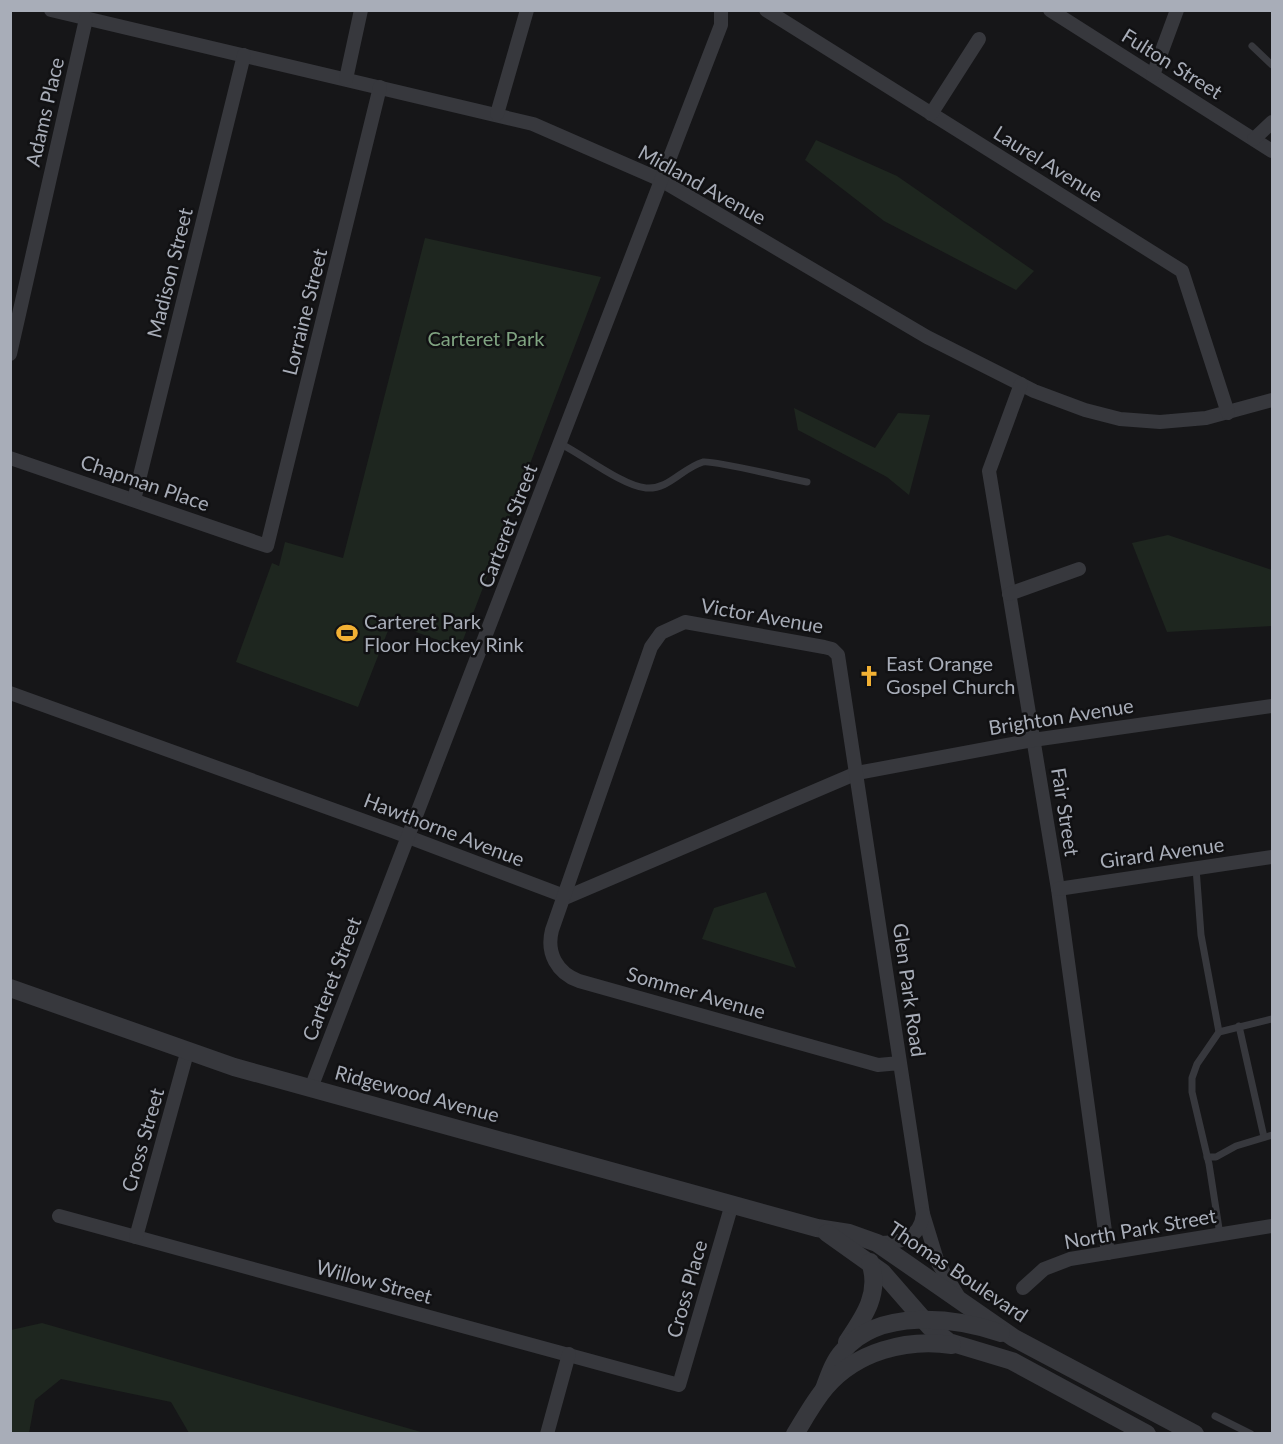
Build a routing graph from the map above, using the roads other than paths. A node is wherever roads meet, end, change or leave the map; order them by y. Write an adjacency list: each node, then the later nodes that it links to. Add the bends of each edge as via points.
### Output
1 (51, 10): 8 (street, Midland Avenue)
2 (361, 10): 14 (street)
3 (527, 10): 16 (street)
4 (721, 10): 21 (street, Carteret Street, via 721,25)
5 (766, 10): 17 (street, Laurel Avenue)
6 (1050, 10): 13 (street, Fulton Street)
7 (1177, 10): 13 (street)
8 (86, 19): 11 (street, Midland Avenue); 22 (street, Adams Place)
9 (979, 39): 17 (street)
10 (1252, 46): 12 (lane)
11 (244, 55): 14 (street, Midland Avenue); 30 (street, Madison Street)
12 (1272, 65)
13 (1153, 75): 19 (street, Fulton Street)
14 (346, 79): 15 (street, Midland Avenue)
15 (380, 87): 16 (street, Midland Avenue); 31 (street, Lorraine Street)
16 (497, 114): 21 (street, Midland Avenue, via 533,124)
17 (931, 114): 26 (street, Laurel Avenue, via 1182,271)
18 (1272, 122): 19 (street)
19 (1254, 139): 20 (street, Fulton Street)
20 (1272, 151)
21 (659, 179): 24 (street, Midland Avenue, via 927,337); 27 (street, Carteret Street)
22 (14, 327): 23 (street, Adams Place)
23 (10, 354)
24 (1021, 384): 26 (street, Midland Avenue, via 1085,410 1120,419 1160,422); 33 (street, Fair Street, via 989,471)
25 (1272, 400): 26 (street, Midland Avenue)
26 (1228, 413)
27 (561, 444): 29 (lane, via 643,488 657,488 706,461); 38 (street, Carteret Street)
28 (10, 458): 30 (street, Chapman Place)
29 (807, 483)
30 (134, 500): 31 (street, Chapman Place)
31 (267, 546)
32 (1079, 569): 33 (street)
33 (1009, 594): 36 (street, Fair Street)
34 (10, 693): 38 (street, Hawthorne Avenue)
35 (1272, 706): 36 (street, Brighton Avenue)
36 (1033, 740): 37 (street, Brighton Avenue); 41 (street, Fair Street)
37 (857, 773): 42 (street); 42 (street, Victor Avenue, via 838,655 832,649 697,623 672,626 651,647); 48 (street, Glen Park Road)
38 (408, 836): 42 (street, Hawthorne Avenue); 49 (street, Carteret Street)
39 (1272, 857): 40 (street, Girard Avenue)
40 (1196, 868): 41 (street, Girard Avenue); 46 (lane, via 1202,935)
41 (1058, 889): 61 (street, Fair Street)
42 (563, 896): 48 (street, Sommer Avenue, via 549,946 556,965 571,978 878,1065)
43 (10, 988): 47 (street, Ridgewood Avenue)
44 (1270, 1023): 45 (lane)
45 (1239, 1026): 46 (lane); 51 (lane)
46 (1219, 1032): 52 (lane, via 1192,1077)
47 (187, 1053): 49 (street, Ridgewood Avenue); 59 (street, Cross Street)
48 (900, 1063): 54 (street, Glen Park Road)
49 (311, 1088): 53 (street, Ridgewood Avenue)
50 (1272, 1135): 51 (lane)
51 (1264, 1137): 52 (lane)
52 (1207, 1157): 58 (lane)
53 (732, 1204): 57 (street, Ridgewood Avenue); 70 (street, Cross Place)
54 (923, 1214): 60 (street, via 920,1227 910,1238); 64 (street, Glen Park Road, via 938,1263)
55 (58, 1216): 59 (street, Willow Street)
56 (1272, 1226): 58 (street, North Park Street)
57 (817, 1228): 60 (street, Thomas Boulevard); 62 (street, Thomas Boulevard)
58 (1220, 1235): 61 (street, North Park Street)
59 (136, 1237): 68 (street, Willow Street)
60 (877, 1243): 64 (street, Thomas Boulevard)
61 (1108, 1253): 63 (street, North Park Street, via 1058,1263 1044,1269)
62 (870, 1262): 65 (street, Thomas Boulevard); 69 (street, via 872,1300)
63 (1023, 1288)
64 (959, 1297): 66 (street, Thomas Boulevard)
65 (924, 1320): 66 (street, via 971,1325); 67 (street, Thomas Boulevard); 69 (street, via 876,1329 850,1343)
66 (1014, 1338): 76 (street, Thomas Boulevard)
67 (957, 1346): 71 (street, via 918,1344 875,1353 849,1366); 75 (street, Thomas Boulevard, via 1012,1361)
68 (569, 1354): 70 (street, Willow Street); 73 (street)
69 (839, 1356): 71 (street)
70 (679, 1385)
71 (825, 1389): 74 (street)
72 (1215, 1416): 77 (lane)
73 (547, 1434)
74 (795, 1434)
75 (1147, 1434)
76 (1195, 1434)
77 (1251, 1434)

